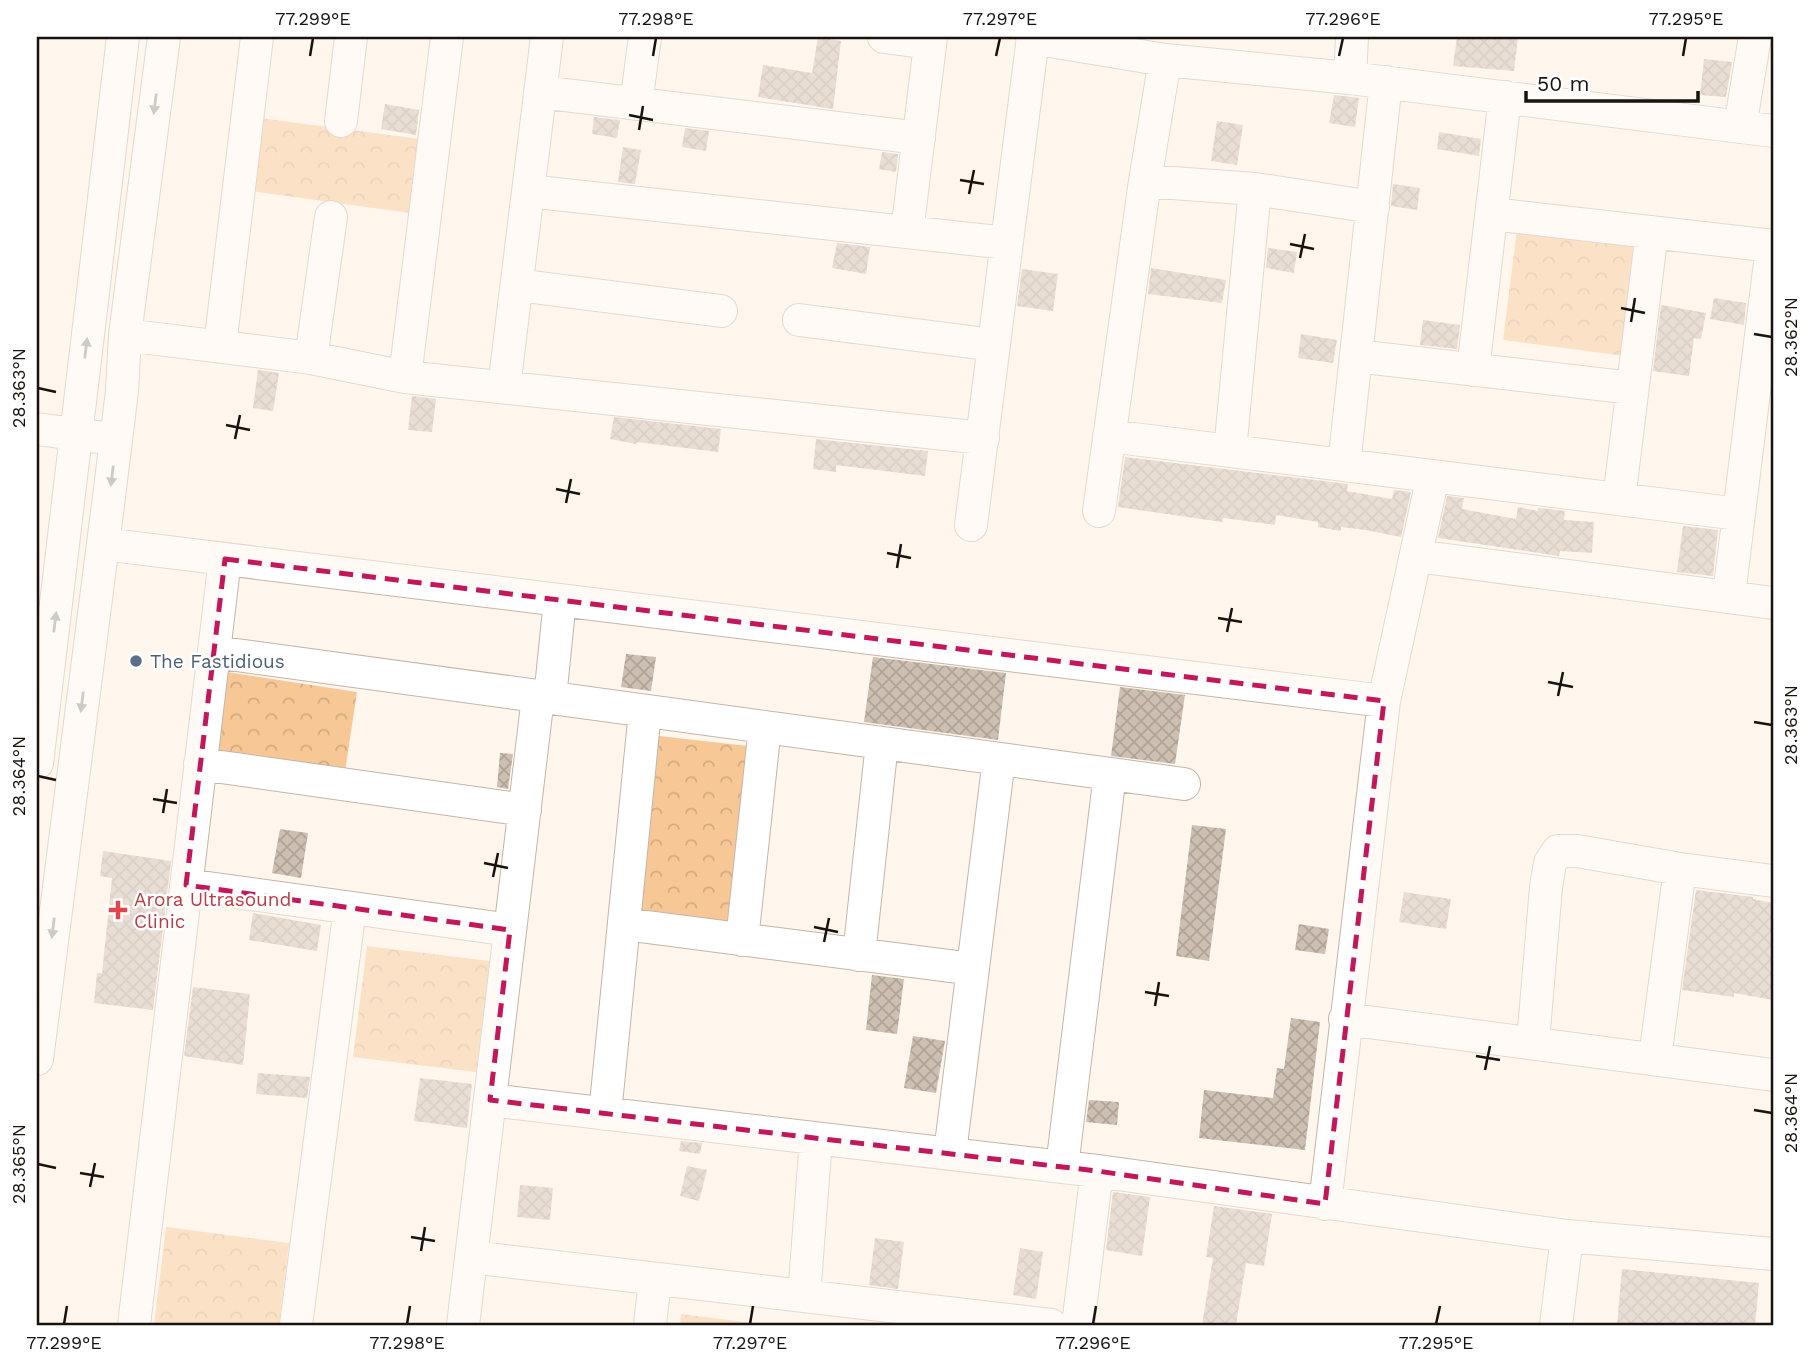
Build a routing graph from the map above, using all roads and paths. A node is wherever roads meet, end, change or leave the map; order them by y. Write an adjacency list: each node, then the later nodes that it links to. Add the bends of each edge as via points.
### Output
1 (123, 37): 45 (street, one-way to 1)
2 (164, 37): 36 (street, one-way to 36)
3 (257, 37): 38 (street)
4 (351, 37): 19 (street)
5 (447, 37): 42 (street)
6 (547, 37): 16 (street)
7 (645, 37): 18 (street)
8 (884, 37): 12 (street)
9 (1032, 37): 13 (street); 31 (street)
10 (1352, 37): 14 (street)
11 (1755, 37): 20 (street)
12 (931, 40): 22 (street)
13 (1165, 60): 14 (street); 23 (street)
14 (1350, 78): 15 (street)
15 (1387, 82): 17 (street); 26 (street)
16 (540, 92): 18 (street); 25 (street)
17 (1505, 97): 20 (street); 27 (street)
18 (636, 104): 22 (street)
19 (341, 121)
20 (1740, 127): 21 (street)
21 (1773, 131)
22 (919, 138): 29 (street)
23 (1145, 181): 24 (street); 49 (street)
24 (1255, 189): 26 (street); 52 (street)
25 (528, 191): 29 (street); 33 (street)
26 (1373, 207): 39 (street)
27 (1492, 214): 30 (street); 41 (street)
28 (331, 217): 40 (street)
29 (907, 232): 31 (street)
30 (1652, 232): 32 (street); 44 (street)
31 (1007, 243): 37 (street)
32 (1773, 246): 57 (street)
33 (517, 285): 34 (street); 43 (street)
34 (721, 311)
35 (799, 320): 37 (street)
36 (125, 335): 38 (street); 46 (street)
37 (994, 345): 50 (street)
38 (220, 346): 40 (street)
39 (1356, 356): 41 (street); 53 (street)
40 (311, 358): 42 (street)
41 (1473, 370): 44 (street)
42 (405, 377): 43 (street)
43 (504, 387): 50 (street)
44 (1632, 388): 55 (street)
45 (81, 401): 46 (street); 48 (street)
46 (120, 407): 51 (street)
47 (37, 429): 48 (street)
48 (78, 434): 51 (street); 72 (street, one-way to 48)
49 (1109, 436): 52 (street); 56 (street)
50 (984, 438): 58 (street)
51 (116, 439): 59 (street, one-way to 59)
52 (1230, 451): 53 (street)
53 (1344, 465): 54 (street)
54 (1433, 476): 55 (street); 60 (street)
55 (1619, 499): 57 (street)
56 (1099, 511)
57 (1739, 514): 62 (street)
58 (971, 525)
59 (103, 544): 61 (street); 89 (street, one-way to 89)
60 (1416, 556): 62 (street); 67 (street)
61 (225, 559): 63 (street); 65 (street)
62 (1729, 595): 64 (street)
63 (561, 600): 66 (street); 67 (street)
64 (1773, 603)
65 (214, 652): 66 (street); 73 (street)
66 (544, 697): 68 (street); 76 (street)
67 (1384, 701): 86 (street)
68 (645, 711): 69 (street); 81 (street)
69 (765, 727): 70 (street); 83 (street)
70 (881, 743): 71 (street); 84 (street)
71 (999, 759): 74 (street); 85 (street)
72 (37, 763)
73 (201, 764): 76 (street); 79 (street)
74 (1110, 774): 75 (street); 95 (street)
75 (1185, 784)
76 (525, 810): 82 (street)
77 (1680, 869): 78 (street); 87 (street, via 1577,850 1558,851 1550,863 1546,887); 88 (street)
78 (1773, 881)
79 (186, 885): 80 (street); 103 (street)
80 (349, 908): 82 (street); 104 (street)
81 (624, 924): 83 (street); 92 (street)
82 (510, 930): 91 (street)
83 (743, 940): 84 (street)
84 (859, 955): 85 (street)
85 (973, 969): 94 (street)
86 (1346, 1019): 87 (street); 97 (street)
87 (1533, 1042): 88 (street)
88 (1655, 1058): 90 (street)
89 (37, 1059)
90 (1773, 1075)
91 (490, 1100): 92 (street); 100 (street)
92 (605, 1114): 93 (street)
93 (816, 1139): 94 (street); 102 (street)
94 (950, 1153): 95 (street)
95 (1062, 1167): 96 (street)
96 (1097, 1171): 97 (street); 108 (street)
97 (1325, 1204): 98 (street)
98 (1567, 1237): 99 (street); 109 (street)
99 (1773, 1254)
100 (471, 1257): 101 (street); 105 (street)
101 (655, 1279): 102 (street); 106 (street)
102 (804, 1296): 107 (street)
103 (134, 1325)
104 (296, 1325)
105 (463, 1325)
106 (650, 1325)
107 (1051, 1325)
108 (1078, 1325)
109 (1556, 1325)

